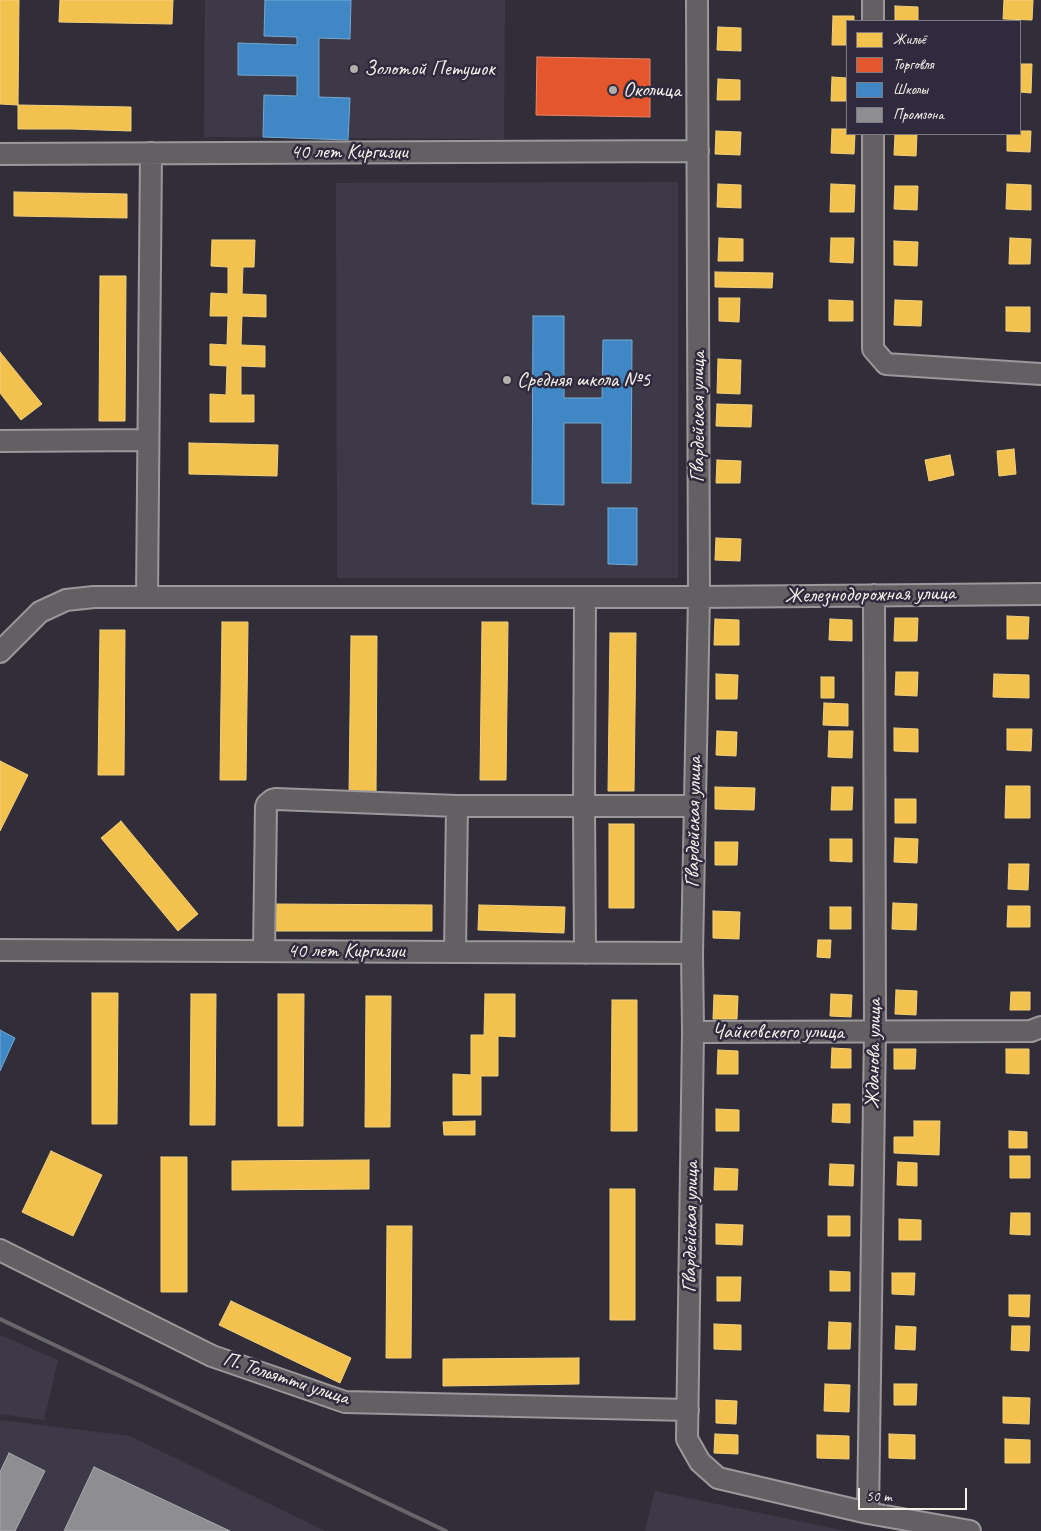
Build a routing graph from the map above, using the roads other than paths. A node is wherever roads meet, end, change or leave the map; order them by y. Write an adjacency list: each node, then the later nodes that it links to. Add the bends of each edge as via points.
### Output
1 (697, 0): 5 (street, Гвардейская улица)
2 (873, 0): 3 (street)
3 (873, 20)
4 (873, 135): 8 (street, via 873,349 886,364)
5 (698, 151): 6 (street, 40 лет Киргизии); 15 (street, Гвардейская улица)
6 (151, 153): 7 (street, 40 лет Киргизии); 9 (street)
7 (0, 154)
8 (1041, 374)
9 (148, 440): 10 (street); 13 (street)
10 (0, 441)
11 (1041, 594): 12 (street, Железнодорожная улица)
12 (874, 595): 15 (street, Железнодорожная улица); 27 (street, Жданова улица)
13 (147, 597): 14 (street, Железнодорожная улица); 16 (street, Железнодорожная улица, via 66,600 40,612)
14 (585, 597): 15 (street, Железнодорожная улица); 18 (street)
15 (699, 597): 19 (street, Гвардейская улица)
16 (0, 652)
17 (456, 806): 18 (street); 21 (street, via 276,799 268,802); 22 (street)
18 (584, 806): 19 (street); 23 (street)
19 (695, 806): 24 (street, Гвардейская улица)
20 (0, 950): 21 (street, 40 лет Киргизии)
21 (264, 951): 22 (street, 40 лет Киргизии)
22 (455, 952): 23 (street, 40 лет Киргизии)
23 (585, 953): 24 (street, 40 лет Киргизии)
24 (692, 953): 26 (street, Гвардейская улица)
25 (1041, 1027): 27 (street, Чайковского улица, via 1032,1030)
26 (693, 1032): 27 (street, Чайковского улица); 29 (street, Гвардейская улица)
27 (875, 1032): 30 (street, Жданова улица)
28 (0, 1250): 29 (street, П. Тольятти улица, via 212,1356 345,1402)
29 (688, 1410): 30 (street, Гвардейская улица, via 687,1439 700,1462 718,1478)
30 (868, 1513): 31 (street)
31 (970, 1531)

